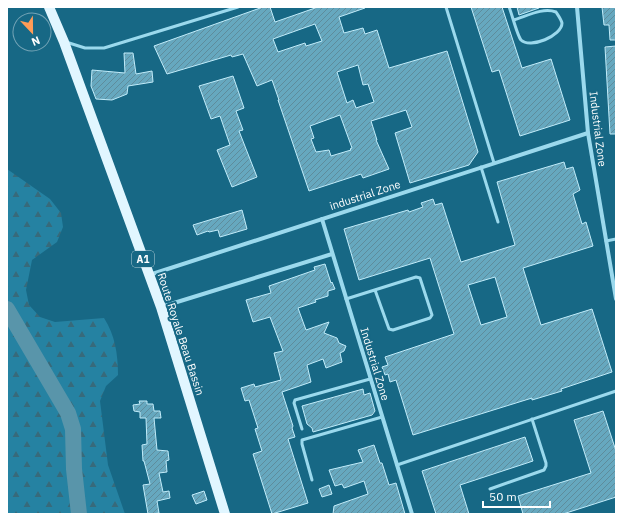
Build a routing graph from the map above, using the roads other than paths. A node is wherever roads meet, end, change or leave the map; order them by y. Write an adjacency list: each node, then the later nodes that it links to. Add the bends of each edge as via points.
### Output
1 (49, 7): 7 (main road, Route Royale Beau Bassin / A1)
2 (238, 7): 7 (lane, via 104,48 85,48)
3 (446, 7): 9 (lane)
4 (509, 7): 6 (lane)
5 (577, 7): 8 (street, Industrial Zone)
6 (514, 20): 6 (lane, via 521,39 534,44 556,34 561,29 562,22 556,12 551,10)
7 (64, 42): 16 (main road, Route Royale Beau Bassin / A1)
8 (588, 133): 9 (street, industrial Zone); 14 (street, Industrial Zone)
9 (494, 163): 10 (street, industrial Zone)
10 (480, 167): 11 (street, industrial Zone); 12 (lane)
11 (322, 219): 15 (street, Industrial Zone); 16 (street, industrial Zone)
12 (498, 222)
13 (616, 239): 14 (lane)
14 (606, 241): 19 (street, Industrial Zone)
15 (332, 254): 18 (street, Industrial Zone); 20 (street)
16 (148, 275): 20 (main road, Route Royale Beau Bassin / A1)
17 (375, 290): 17 (lane, via 420,278 432,315 430,318 393,330 389,329); 18 (lane)
18 (346, 299): 21 (street, Industrial Zone)
19 (616, 299)
20 (161, 307): 29 (main road, Route Royale Beau Bassin / A1)
21 (370, 379): 23 (street, Industrial Zone); 25 (lane, via 296,400 294,403)
22 (616, 391): 24 (lane)
23 (382, 417): 26 (street, Industrial Zone); 27 (lane, via 302,440)
24 (532, 419): 26 (lane); 28 (lane, via 546,463 544,470)
25 (302, 429)
26 (397, 464): 30 (street, Industrial Zone)
27 (312, 480)
28 (490, 489)
29 (225, 514)
30 (412, 514)

